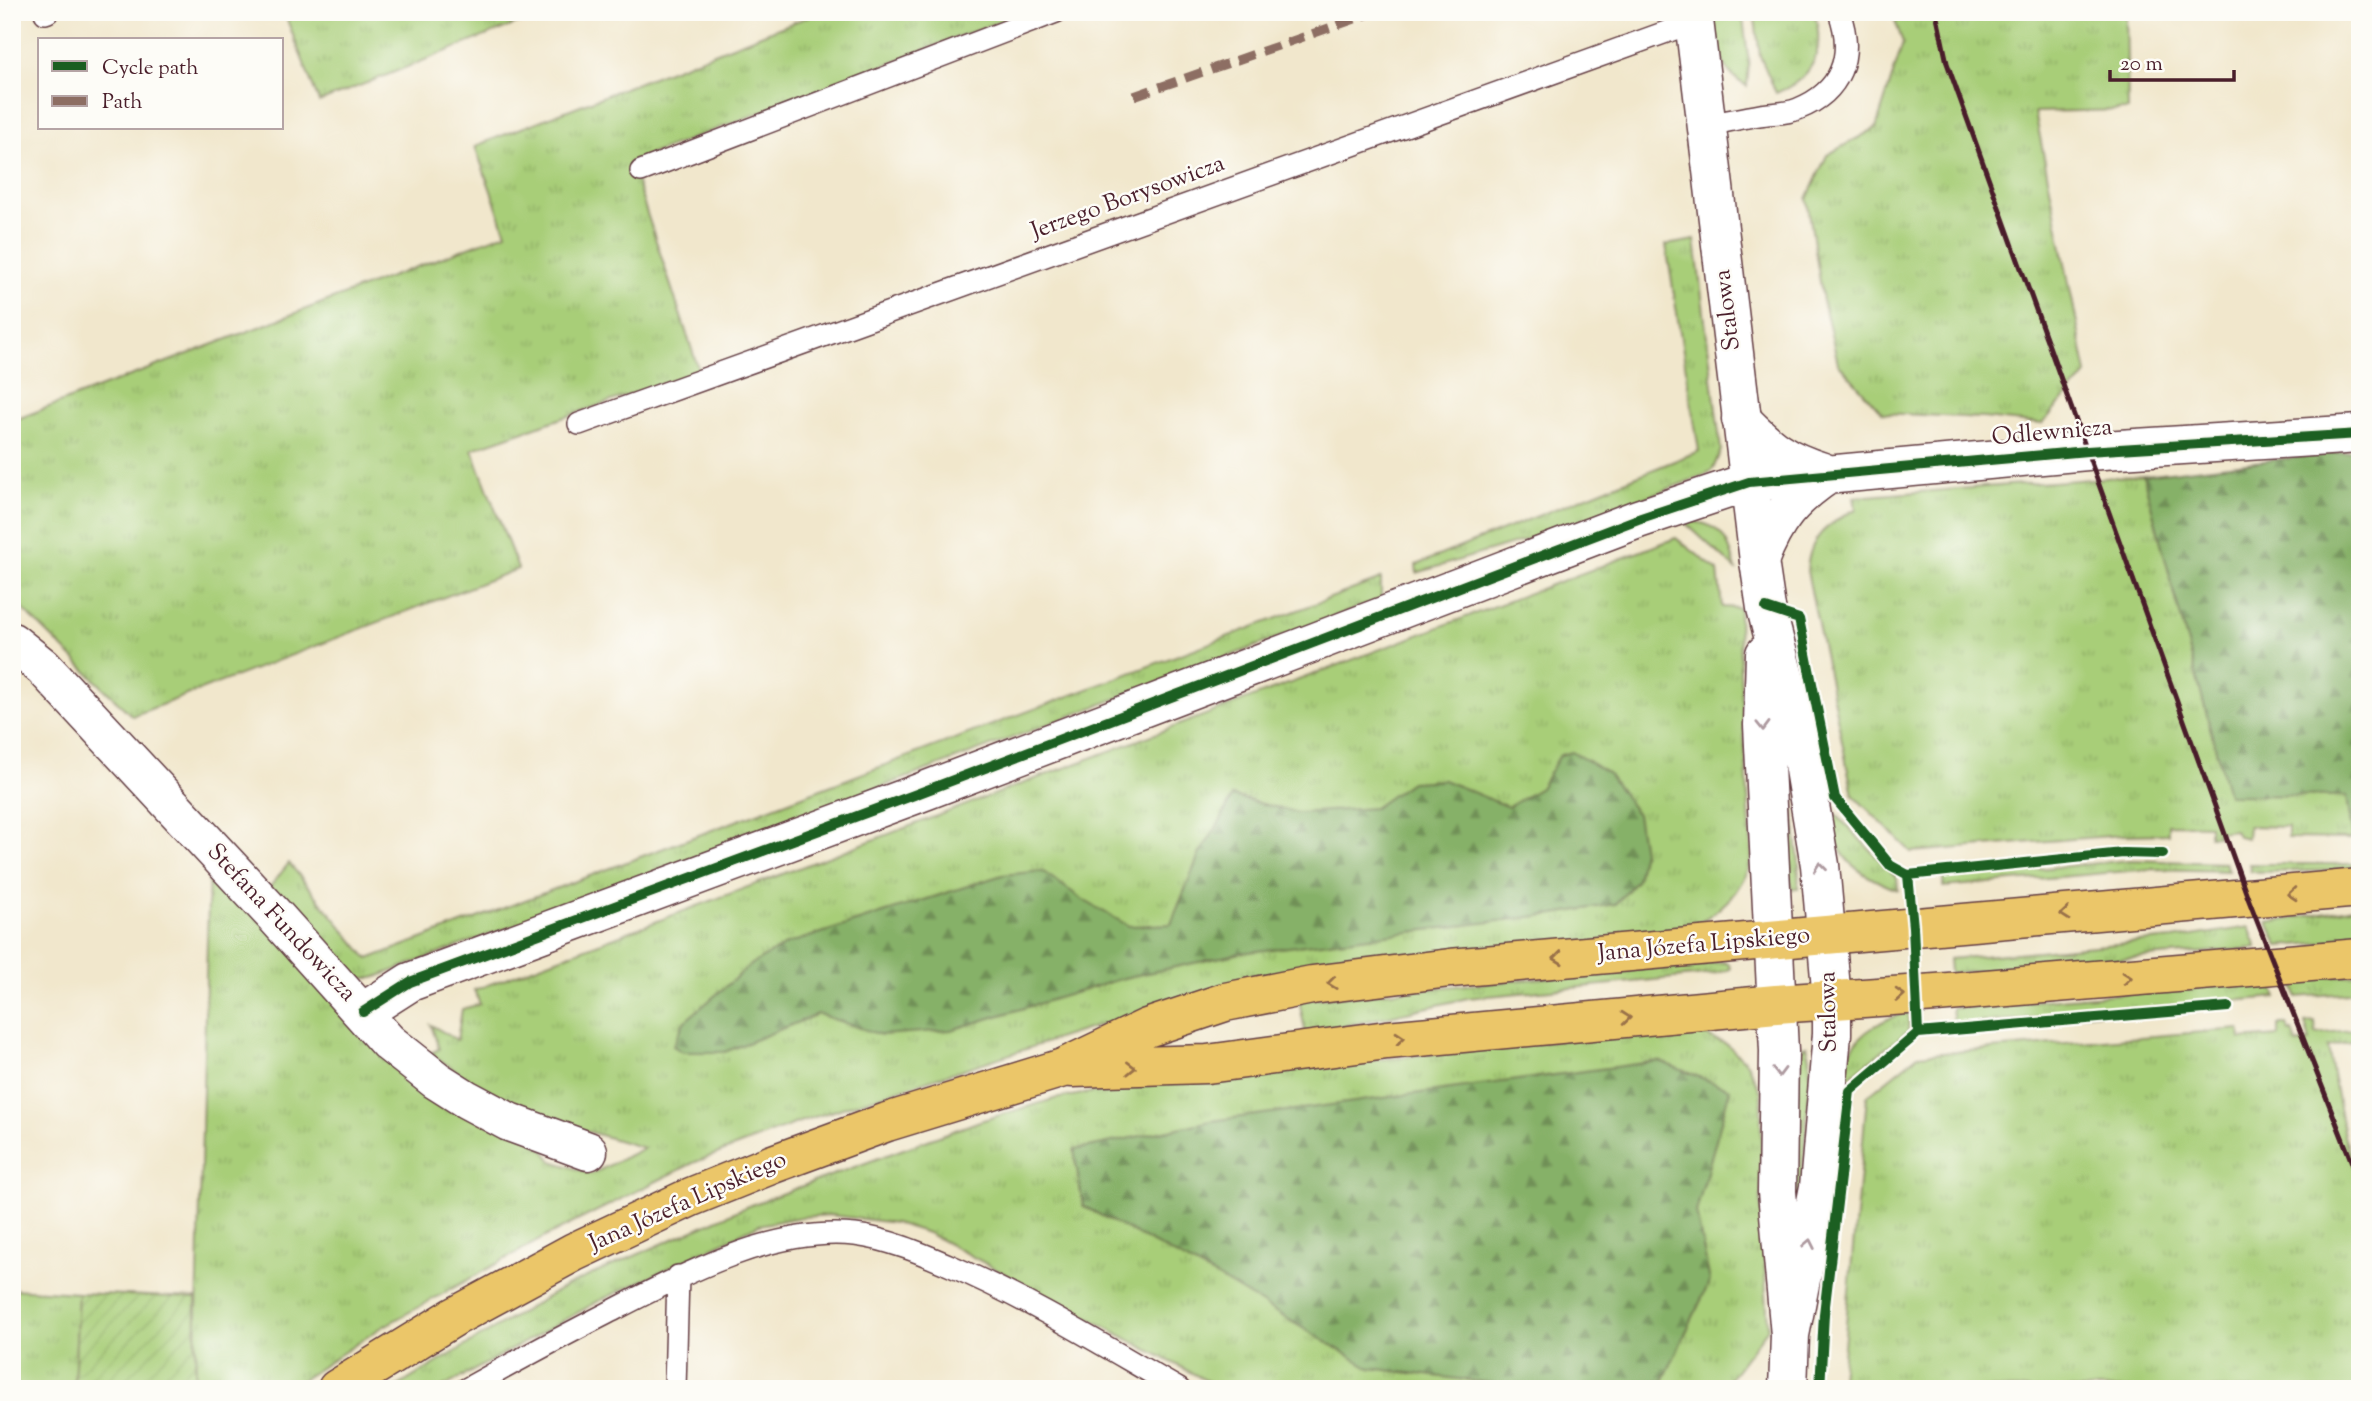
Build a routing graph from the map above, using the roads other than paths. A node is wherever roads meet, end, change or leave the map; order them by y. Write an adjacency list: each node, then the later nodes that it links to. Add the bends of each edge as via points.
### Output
1 (1056, 12): 5 (lane)
2 (1839, 12): 4 (lane, via 1846,56 1838,79 1821,97 1796,110)
3 (1693, 17): 4 (street, Stalowa); 7 (lane, Jerzego Borysowicza)
4 (1706, 125): 6 (street, Stalowa)
5 (641, 171)
6 (1741, 419): 9 (street, via 1776,452); 10 (street, Stalowa)
7 (579, 424)
8 (2360, 433): 9 (street, Odlewnicza)
9 (1829, 474): 10 (street, Odlewnicza); 11 (street, via 1789,507 1770,533)
10 (1749, 482): 11 (street, Stalowa); 20 (street, Odlewnicza, via 1637,519 410,982)
11 (1759, 561): 12 (street, Stalowa)
12 (1766, 608): 15 (street, Stalowa, one-way to 12, via 1820,865 1797,727); 16 (street, Stalowa, one-way to 16, via 1763,725)
13 (12, 642): 20 (street, Stefana Fundowicza, via 43,667)
14 (2360, 888): 15 (main road, Jana Józefa Lipskiego, one-way to 15)
15 (1826, 935): 16 (main road, Jana Józefa Lipskiego); 18 (street, Stalowa)
16 (1773, 940): 19 (street, Stalowa); 21 (main road, Jana Józefa Lipskiego, one-way to 21, via 1450,968 1266,993 1147,1028)
17 (2360, 958): 18 (main road, Jana Józefa Lipskiego, one-way to 17)
18 (1832, 1000): 19 (main road, Jana Józefa Lipskiego); 24 (street, Stalowa, one-way to 18, via 1819,1187)
19 (1776, 1004): 21 (main road, Jana Józefa Lipskiego, one-way to 19, via 1207,1064 1387,1040); 24 (street, Stalowa, one-way to 24, via 1777,1192)
20 (363, 1012): 22 (street, Stefana Fundowicza, via 388,1042 466,1099 509,1122)
21 (1063, 1068): 25 (main road, Jana Józefa Lipskiego, via 887,1122 691,1197 498,1292)
22 (588, 1151)
23 (678, 1276): 26 (lane); 27 (lane); 28 (lane, via 795,1238 833,1234 894,1244 1031,1304)
24 (1790, 1335): 29 (street, Stalowa)
25 (337, 1389)
26 (466, 1389)
27 (675, 1389)
28 (1179, 1389)
29 (1788, 1389)

